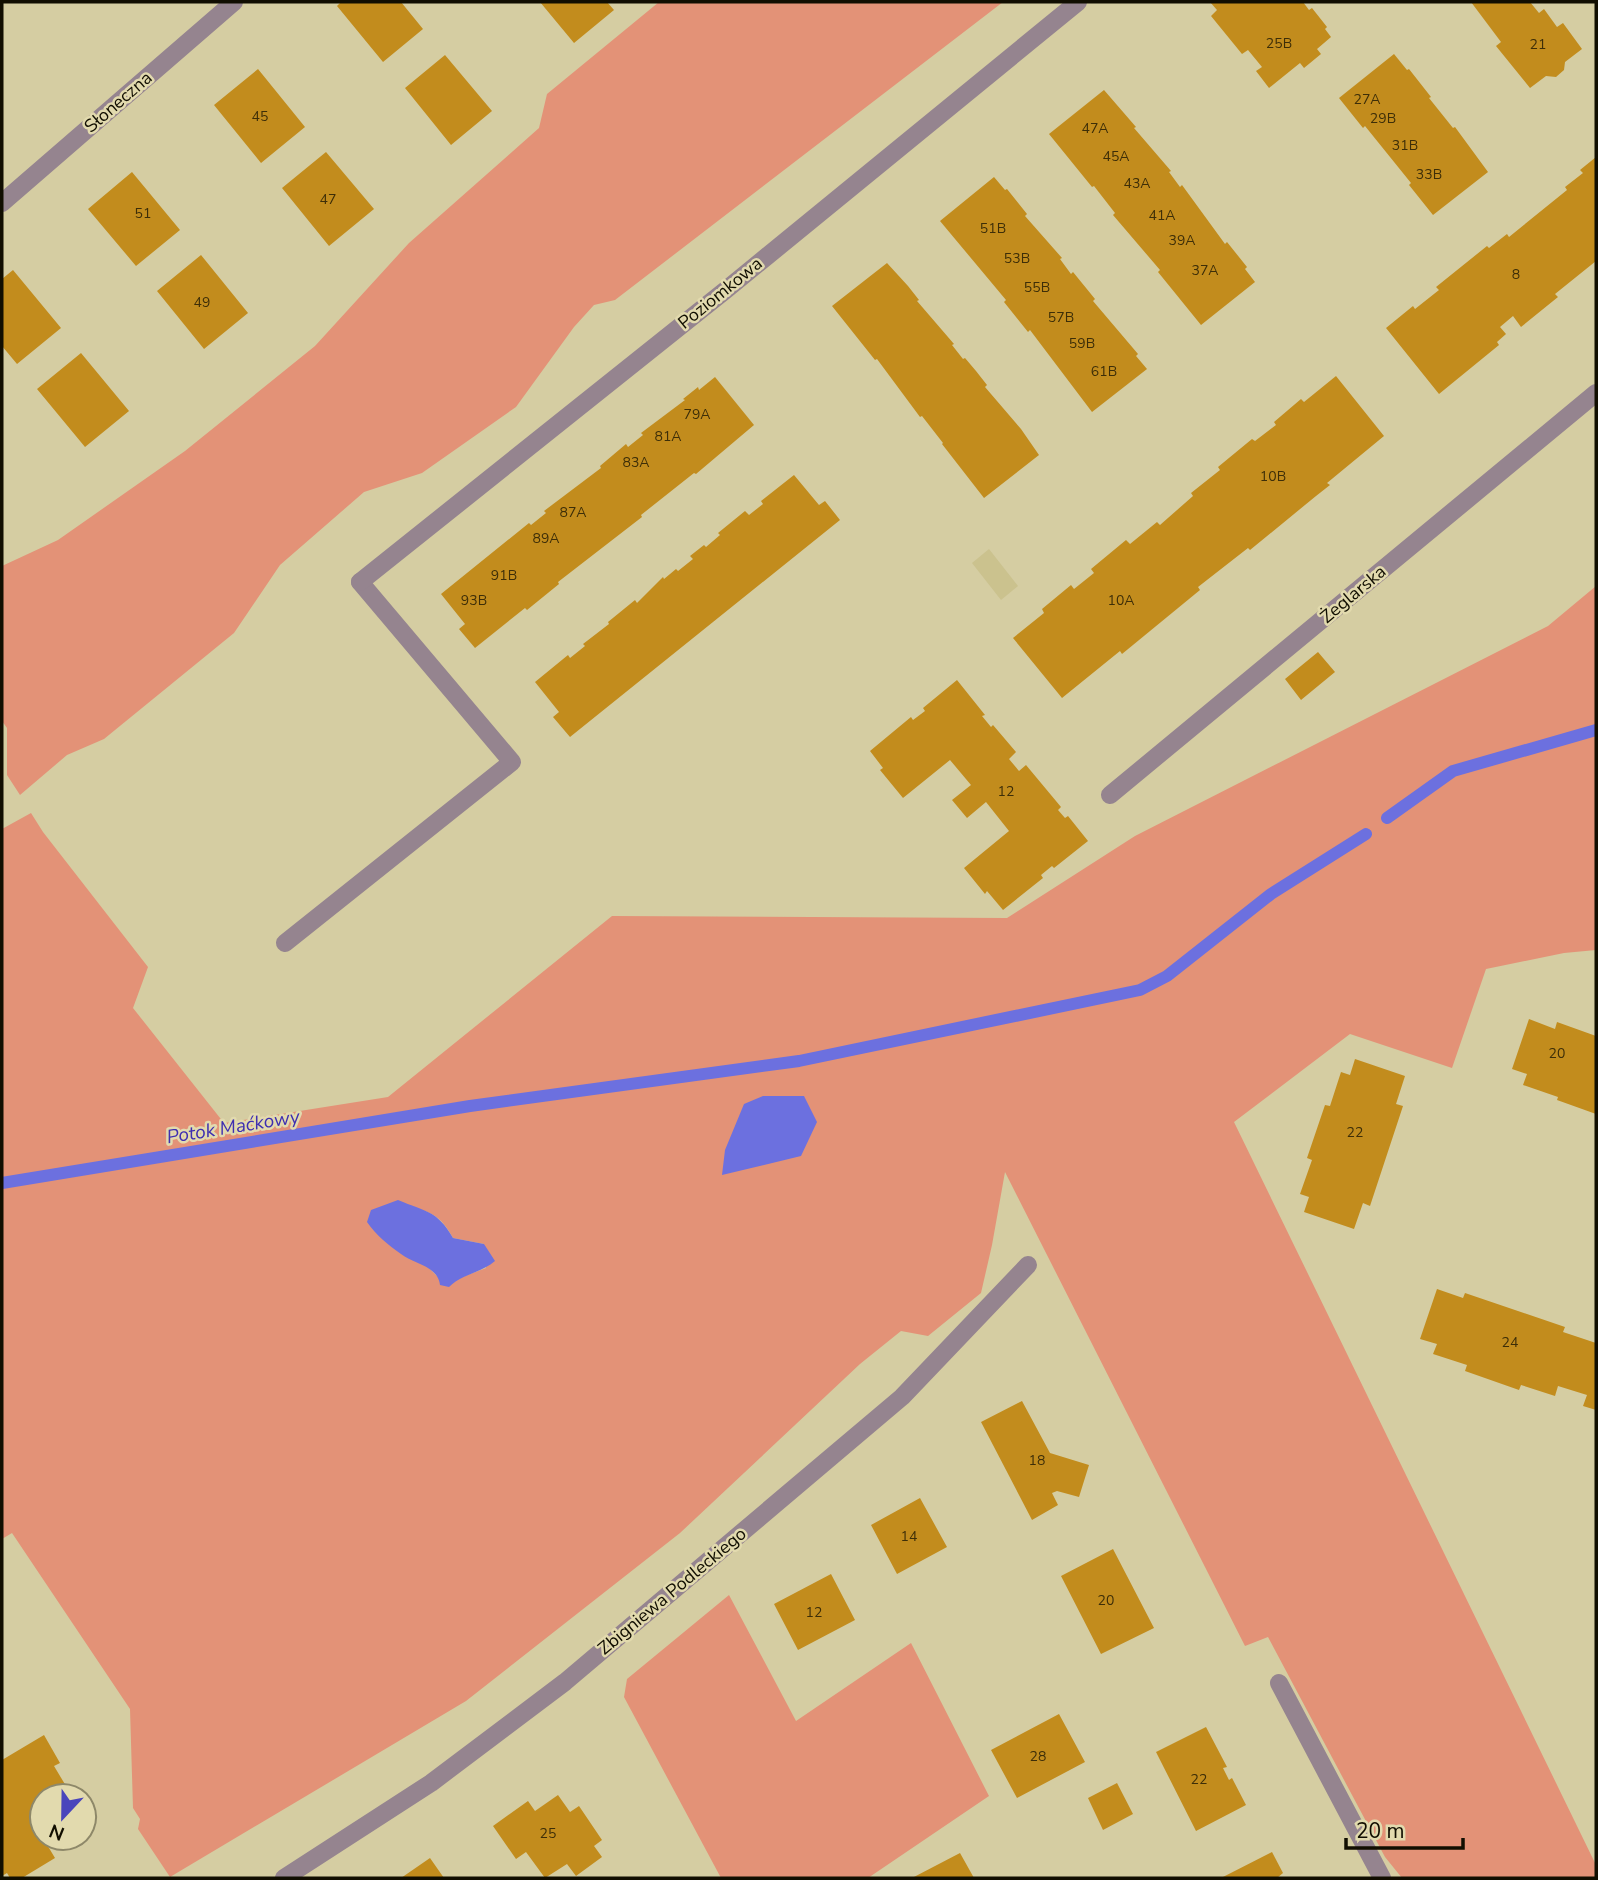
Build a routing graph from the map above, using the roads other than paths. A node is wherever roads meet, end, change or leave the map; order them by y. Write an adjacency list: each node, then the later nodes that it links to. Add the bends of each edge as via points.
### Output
1 (233, 2): 3 (street, Słoneczna)
2 (1078, 2): 6 (street, Poziomkowa, via 360,582 512,762)
3 (2, 203)
4 (1596, 393): 5 (street, Żeglarska)
5 (1110, 795)
6 (285, 943)
7 (1028, 1265): 9 (street, Zbigniewa Podleckiego, via 902,1397 565,1682 431,1783)
8 (1279, 1683): 10 (street)
9 (284, 1878)
10 (1381, 1878)

